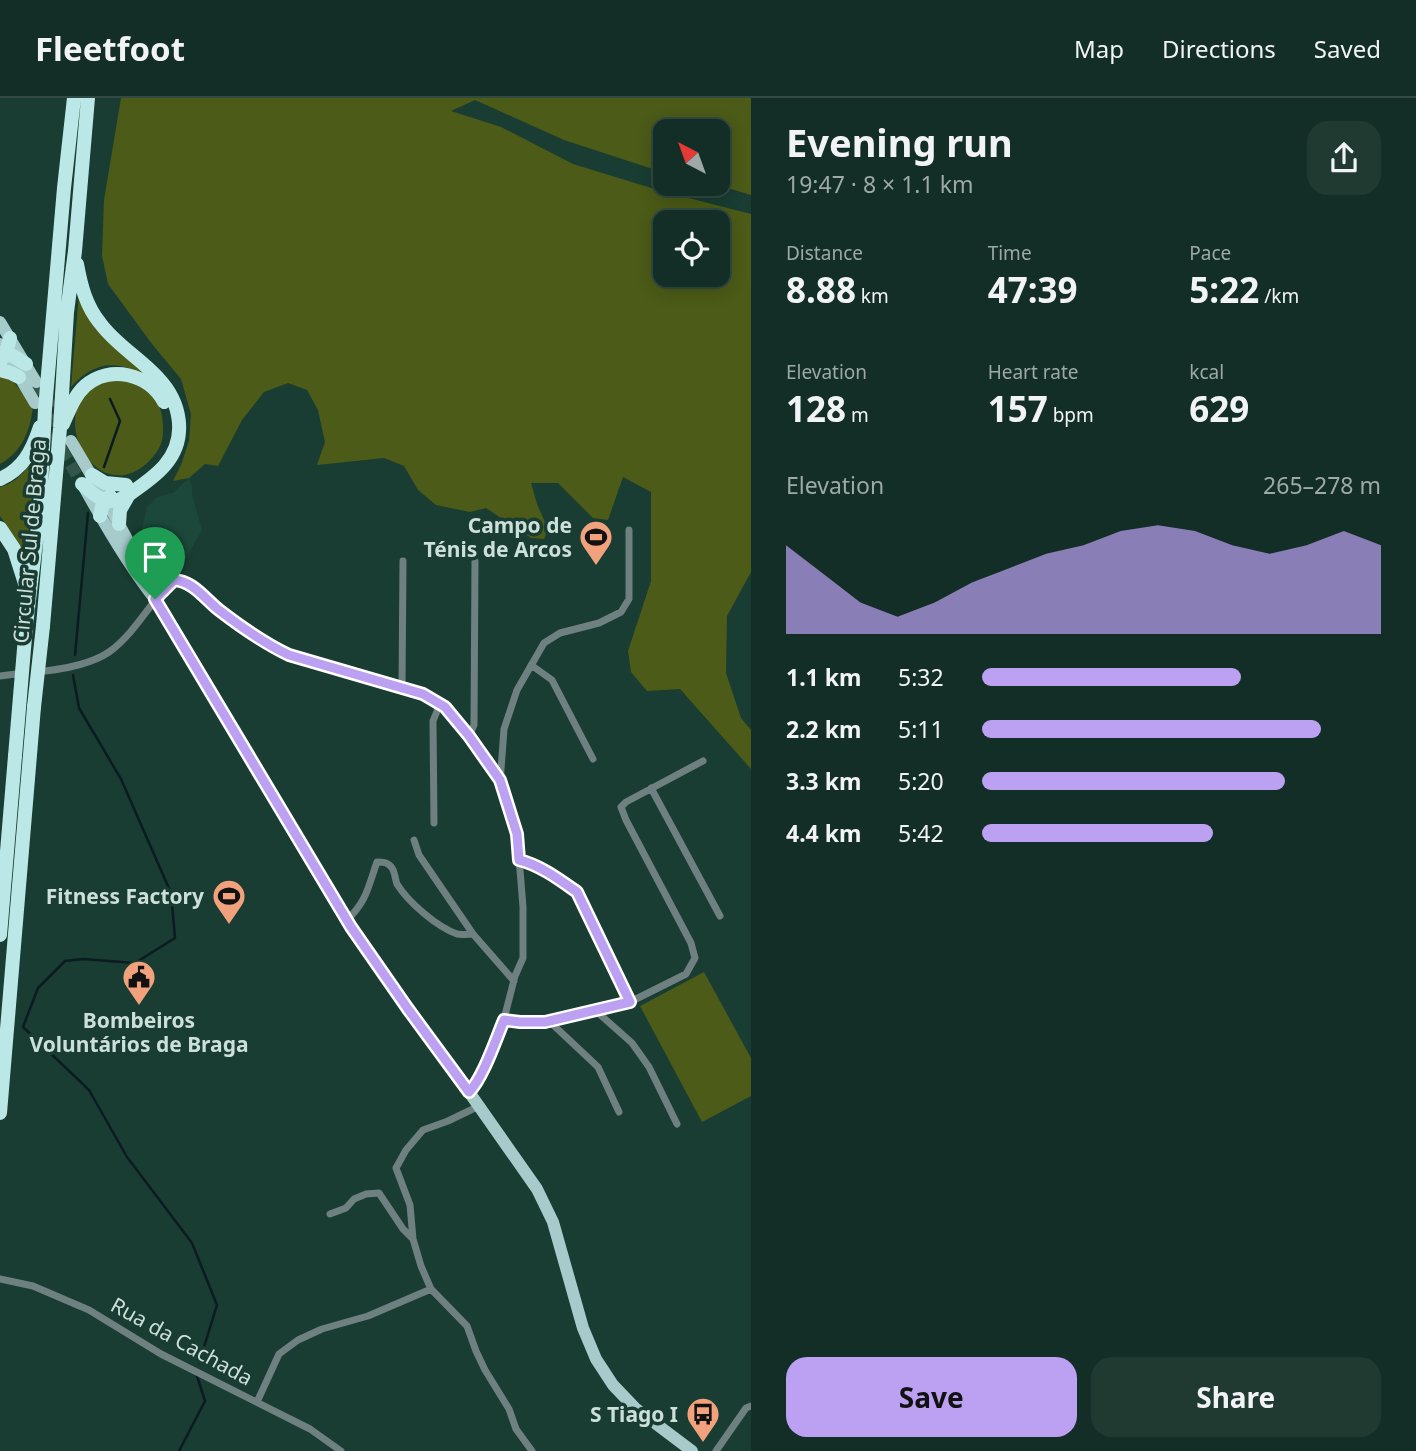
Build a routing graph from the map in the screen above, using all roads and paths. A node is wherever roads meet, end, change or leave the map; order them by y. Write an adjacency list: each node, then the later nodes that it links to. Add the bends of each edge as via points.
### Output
1 (74, 98): 9 (highway, Circular Sul de Braga)
2 (88, 98): 3 (highway, Circular Sul de Braga)
3 (75, 251): 10 (highway, Circular Sul de Braga); 14 (highway, via 92,313 159,378 179,417 178,439 170,458 156,474)
4 (0, 322): 5 (main road)
5 (3, 350): 7 (highway)
6 (0, 370): 7 (highway)
7 (22, 371): 8 (main road); 9 (main road)
8 (36, 382)
9 (40, 406): 13 (highway, via 36,439 28,457); 22 (highway, Circular Sul de Braga, via 40,509)
10 (60, 428): 14 (highway, via 79,392 100,377 130,375 153,387 169,412 169,439 160,457); 48 (highway, Circular Sul de Braga, bridge)
11 (71, 441): 12 (main road)
12 (87, 479): 14 (highway); 15 (highway, via 97,497); 16 (main road)
13 (0, 480)
14 (128, 489): 15 (highway, via 114,502); 17 (highway)
15 (106, 500): 16 (highway); 17 (main road)
16 (100, 516): 23 (main road)
17 (119, 524): 23 (main road)
18 (0, 528): 22 (highway, via 14,549)
19 (629, 530): 24 (street, via 629,599 621,612 560,633 544,643)
20 (403, 561): 26 (street)
21 (475, 561): 28 (street, via 474,725)
22 (29, 599): 39 (highway, Circular Sul de Braga, bridge)
23 (155, 599): 25 (street, via 110,652 59,669); 26 (street, via 174,580 183,580 289,655); 37 (main road)
24 (531, 665): 29 (street, via 552,680); 31 (street, via 504,729)
25 (0, 676)
26 (402, 688): 27 (street)
27 (440, 704): 28 (street); 33 (street, via 433,721)
28 (469, 736): 31 (street)
29 (593, 760)
30 (703, 761): 32 (street)
31 (500, 780): 35 (street, via 517,834)
32 (651, 788): 36 (street); 41 (street, via 621,807 695,958 686,974)
33 (434, 823)
34 (414, 840): 38 (street, via 419,855)
35 (519, 860): 40 (street, via 523,958); 41 (street, via 577,892)
36 (720, 916)
37 (347, 920): 38 (street, via 370,889 377,862 386,862 411,901 429,918 459,935); 45 (main road)
38 (473, 934): 40 (street)
39 (0, 935)
40 (514, 981): 43 (street)
41 (630, 1002): 42 (street)
42 (596, 1011): 44 (street); 49 (street, via 632,1043)
43 (504, 1020): 44 (street); 45 (street)
44 (548, 1021): 47 (street, via 598,1067)
45 (469, 1092): 46 (main road)
46 (479, 1106): 51 (street, via 423,1130 396,1168 410,1205); 58 (main road, via 537,1189 553,1222 596,1359 635,1408)
47 (619, 1112)
48 (0, 1113)
49 (677, 1124)
50 (330, 1214): 51 (street, via 354,1199 379,1193)
51 (413, 1239): 53 (street)
52 (0, 1279): 54 (street, Rua da Cachada, via 33,1286 89,1310 161,1354)
53 (431, 1289): 54 (street, via 298,1340 279,1354); 57 (street, via 467,1325 485,1370)
54 (257, 1402): 56 (street, Rua da Cachada)
55 (751, 1406): 59 (street)
56 (341, 1451)
57 (532, 1451)
58 (692, 1451)
59 (716, 1451)

